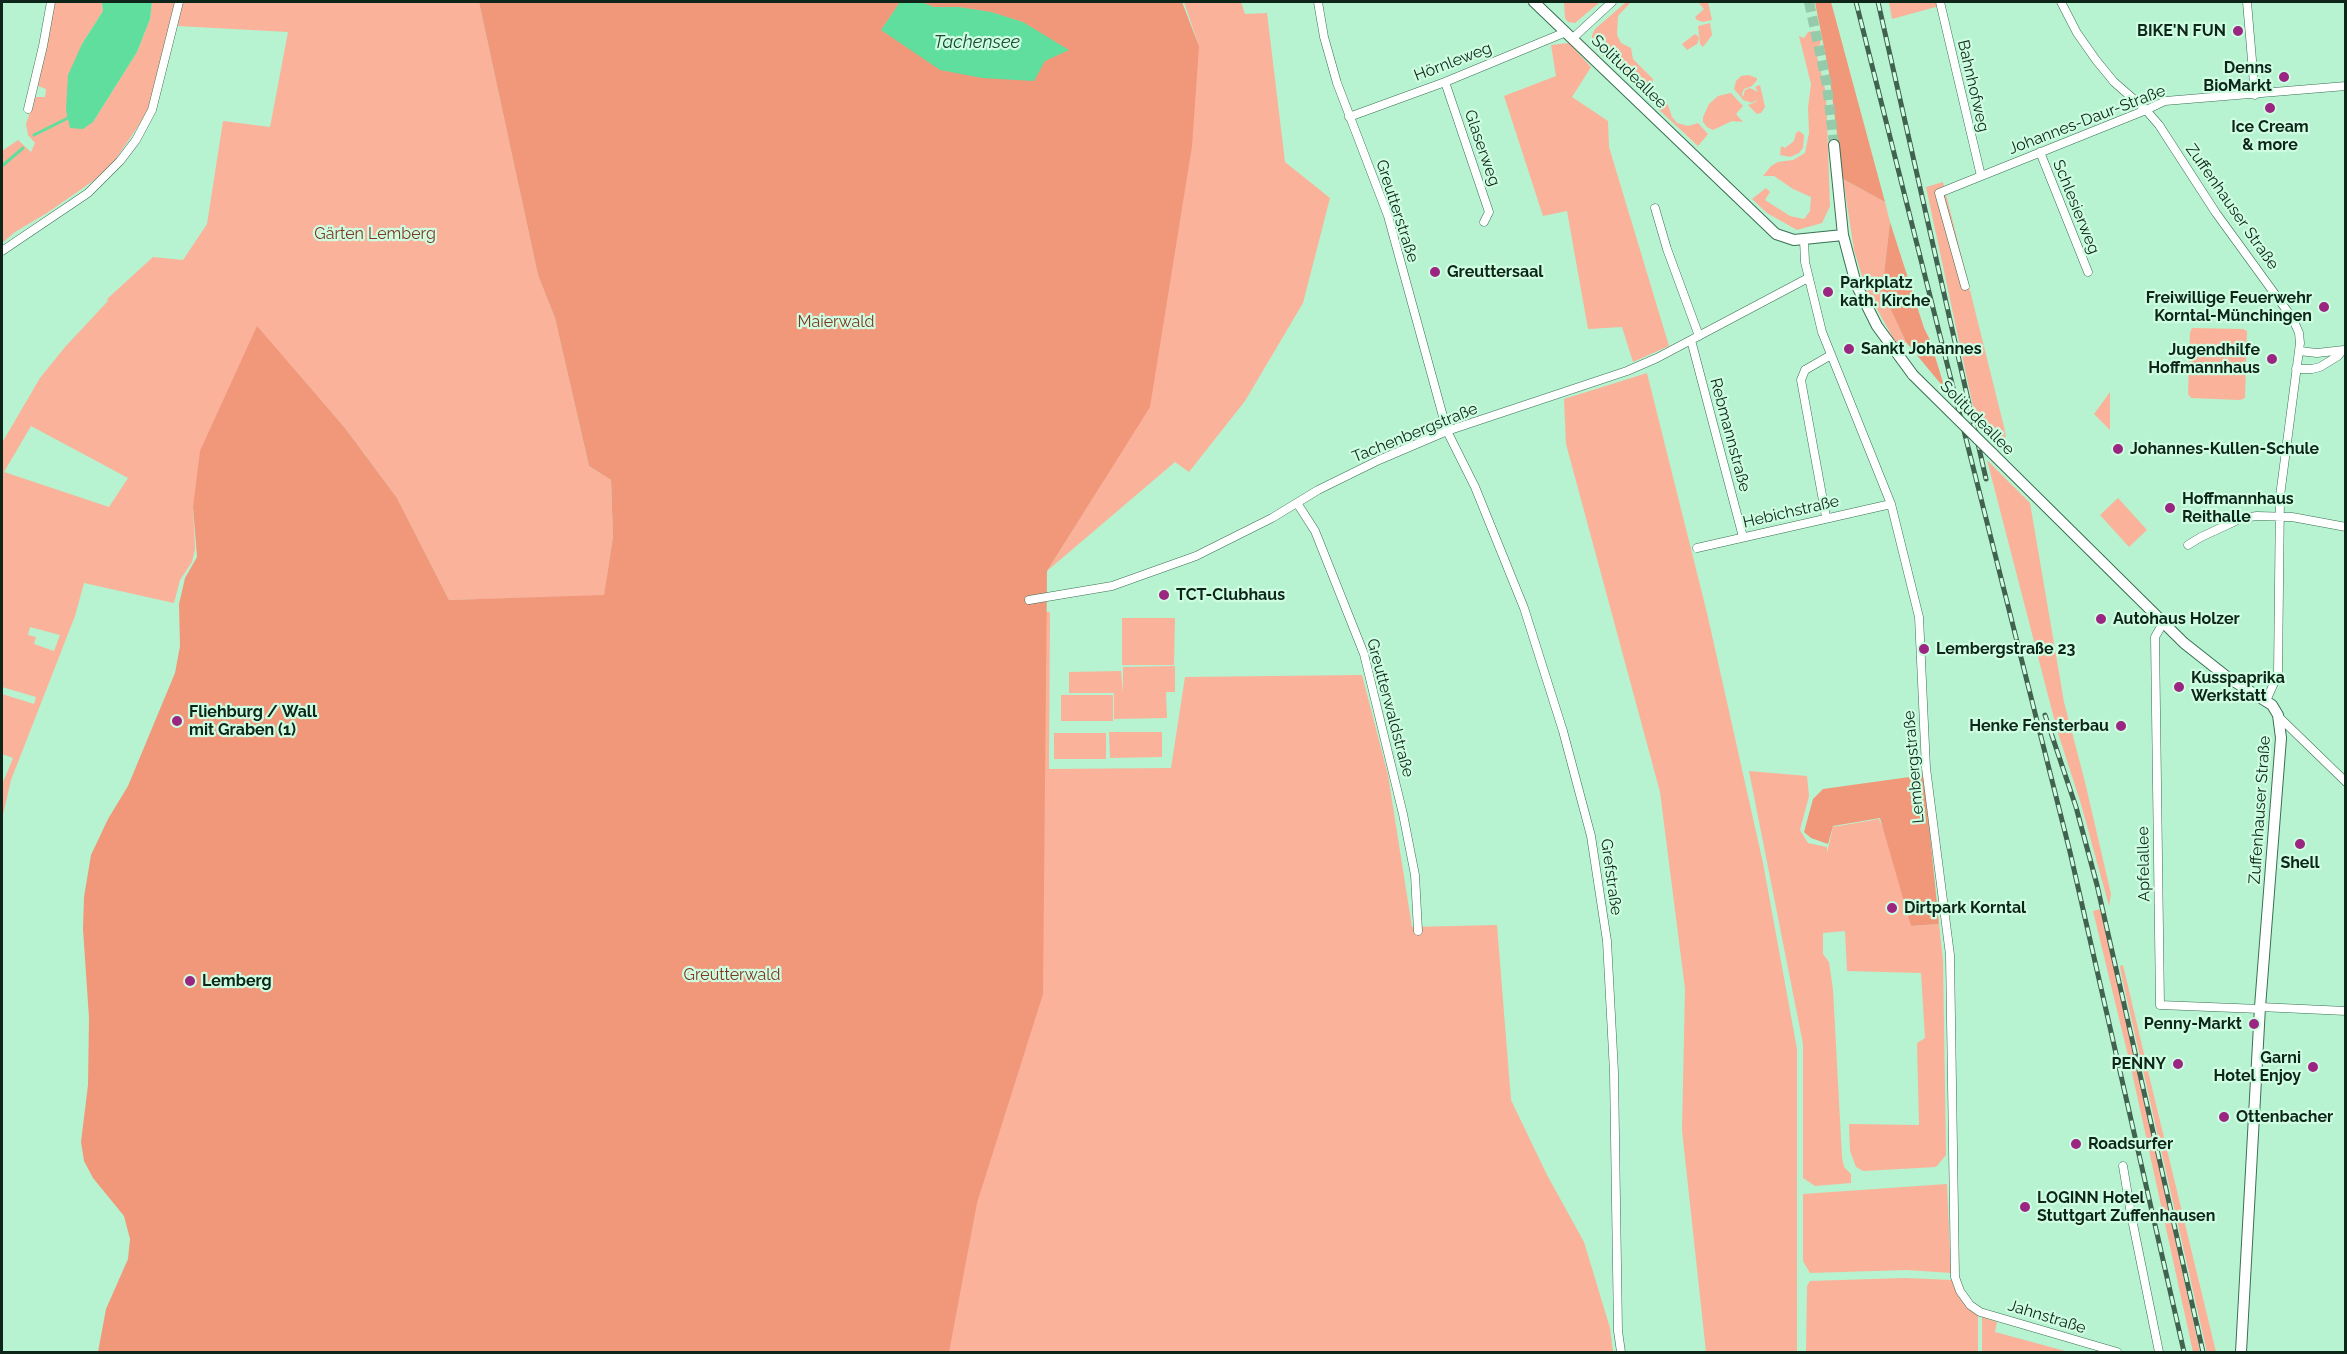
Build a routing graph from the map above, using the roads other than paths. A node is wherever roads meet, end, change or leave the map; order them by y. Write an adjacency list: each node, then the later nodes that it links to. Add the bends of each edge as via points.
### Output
1 (51, 2): 13 (street)
2 (178, 2): 23 (street, via 155,102 136,140 88,193)
3 (1318, 2): 15 (street, Greutterstraße, via 1324,37)
4 (1534, 2): 9 (main road, Solitudeallee)
5 (1612, 2): 9 (street)
6 (1940, 2): 18 (street, Bahnhofweg)
7 (2061, 2): 14 (street, Zuffenhauser Straße, via 2096,60)
8 (2247, 2): 12 (street)
9 (1570, 35): 10 (street, Hörnleweg); 22 (main road, Solitudeallee, via 1766,226 1782,237)
10 (1445, 81): 15 (street, Hörnleweg); 20 (street, Glaserweg, via 1489,212)
11 (2346, 86): 12 (street, Johannes-Daur-Straße)
12 (2255, 95): 14 (street, Johannes-Daur-Straße, via 2165,100)
13 (28, 109)
14 (2146, 110): 17 (street, Johannes-Daur-Straße); 29 (street, Zuffenhauser Straße, via 2293,319 2299,333)
15 (1349, 117): 32 (street, Greutterstraße, via 1388,216)
16 (1834, 145): 21 (main road)
17 (2040, 152): 18 (street, Johannes-Daur-Straße); 24 (street, Schlesierweg)
18 (1981, 176): 26 (street, Johannes-Daur-Straße, via 1939,193)
19 (1655, 208): 27 (street, Rebmannstraße)
20 (1484, 222)
21 (1843, 235): 22 (main road, Solitudeallee); 42 (main road, Solitudeallee, bridge, via 1856,285 1896,355)
22 (1804, 240): 25 (street, Lembergstraße)
23 (2, 251)
24 (2088, 272)
25 (1808, 278): 27 (street, Tachenbergstraße); 30 (street, Lembergstraße)
26 (1965, 285)
27 (1695, 338): 32 (street, Tachenbergstraße, via 1627,372); 38 (street, Rebmannstraße)
28 (2344, 350): 29 (street); 31 (street, via 2320,367)
29 (2299, 351): 31 (street, Zuffenhauser Straße)
30 (1831, 355): 34 (street, Lembergstraße); 36 (street, via 1805,370 1801,380)
31 (2296, 369): 35 (street, Zuffenhauser Straße)
32 (1447, 431): 33 (street, Tachenbergstraße, via 1379,460); 51 (street, Grefstraße, via 1475,487 1524,608 1592,836 1607,941)
33 (1297, 503): 41 (street, Tachenbergstraße, via 1196,556 1112,586); 46 (street, Greutterwaldstraße, via 1315,531 1364,654 1415,875)
34 (1891, 504): 36 (street, Hebichstraße); 50 (street, Lembergstraße, via 1919,617 1926,768 1950,955 1955,1277)
35 (2280, 516): 37 (street); 39 (street, via 2242,518); 43 (street, Zuffenhauser Straße, via 2278,667 2275,685)
36 (1826, 518): 38 (street, Hebichstraße)
37 (2346, 527)
38 (1743, 537): 40 (street, Hebichstraße)
39 (2188, 546)
40 (1697, 548)
41 (1029, 600)
42 (2163, 623): 43 (main road, Solitudeallee, via 2204,660); 47 (street, Apfelallee, via 2155,637 2160,1005)
43 (2266, 701): 44 (main road, Zuffenhauser Straße)
44 (2279, 717): 45 (street); 47 (main road, Zuffenhauser Straße, via 2281,738)
45 (2346, 782)
46 (1418, 931)
47 (2260, 1008): 48 (street); 54 (main road, Zuffenhauser Straße)
48 (2346, 1011)
49 (2123, 1166): 53 (street)
50 (1970, 1305): 52 (street, Jahnstraße, via 1980,1312)
51 (1620, 1353)
52 (2117, 1353)
53 (2159, 1353)
54 (2241, 1353)

